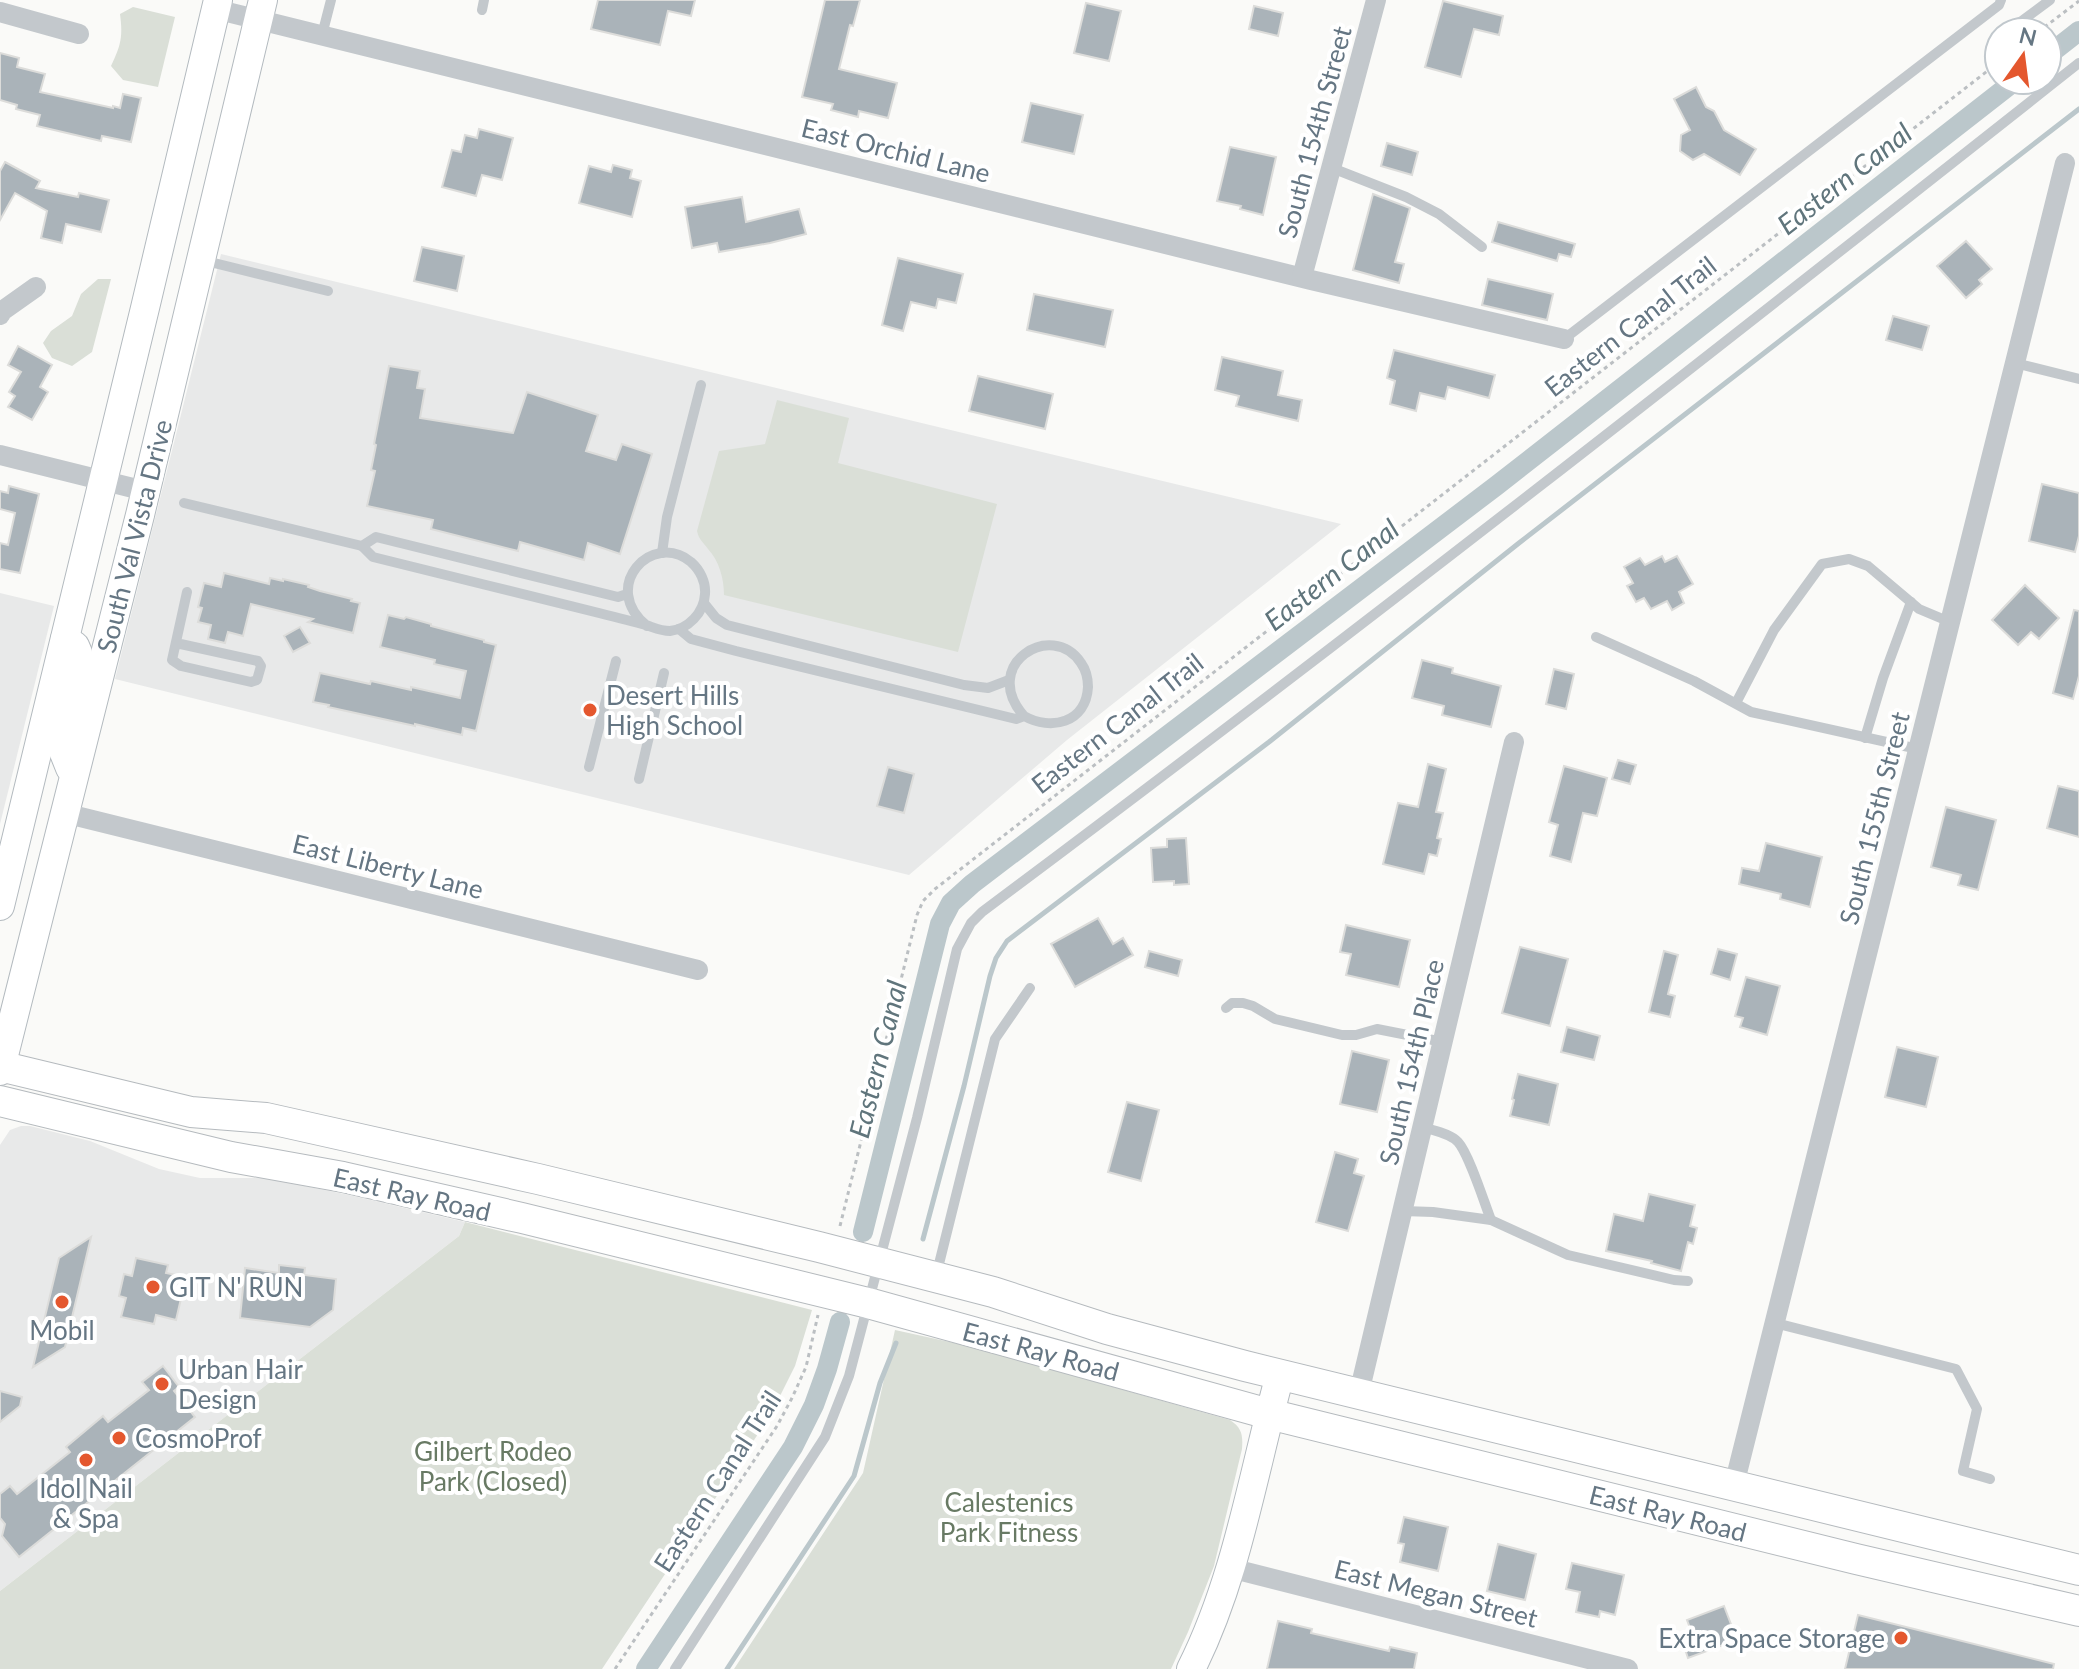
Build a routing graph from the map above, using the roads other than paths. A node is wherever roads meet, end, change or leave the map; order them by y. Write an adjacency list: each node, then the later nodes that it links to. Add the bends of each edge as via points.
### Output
1 (331, 0): 10 (lane)
2 (1376, 0): 13 (street, South 154th Street)
3 (2001, 0): 20 (lane)
4 (2050, 0): 8 (lane)
5 (216, 4): 6 (street, East Orchid Lane); 25 (main road, South Val Vista Drive)
6 (260, 10): 10 (street, East Orchid Lane); 15 (main road, South Val Vista Drive)
7 (0, 12): 9 (street)
8 (2028, 16)
9 (79, 34)
10 (322, 35): 16 (street, East Orchid Lane)
11 (2079, 63): 64 (lane, via 971,923 957,949)
12 (2065, 163): 21 (street, South 155th Street)
13 (1332, 168): 14 (lane, via 1439,214); 16 (street, South 154th Street)
14 (1482, 247)
15 (199, 260): 18 (lane); 26 (main road, South Val Vista Drive)
16 (1302, 277): 20 (street, East Orchid Lane)
17 (36, 287): 19 (street)
18 (328, 291)
19 (0, 315)
20 (1564, 339)
21 (2015, 363): 22 (lane); 34 (street, South 155th Street)
22 (2079, 379)
23 (701, 385): 29 (lane)
24 (0, 455): 25 (street)
25 (103, 479): 26 (street); 38 (main road, South Val Vista Drive)
26 (145, 491): 49 (main road, South Val Vista Drive)
27 (184, 503): 28 (lane)
28 (362, 546): 31 (lane, via 376,537 618,597); 35 (lane, via 373,557)
29 (662, 553): 31 (lane, via 637,567); 33 (lane, via 684,557 700,572)
30 (187, 592): 39 (lane)
31 (627, 594): 35 (lane, via 630,607)
32 (1911, 602): 34 (lane); 43 (lane, via 1868,566 1849,559 1822,564 1774,630); 45 (lane)
33 (704, 603): 36 (lane); 42 (lane, via 727,625 964,685 988,688)
34 (1950, 622): 47 (street, South 155th Street)
35 (647, 626): 36 (lane)
36 (679, 629): 44 (lane, via 691,639 736,651 1016,719)
37 (1596, 637): 43 (lane)
38 (64, 638): 49 (main road, via 78,653 62,748); 52 (main road, South Val Vista Drive)
39 (176, 643): 39 (lane, via 172,660 181,666 257,680 258,661)
40 (616, 661): 48 (lane)
41 (664, 673): 50 (lane)
42 (1009, 680): 44 (lane, via 1015,706); 44 (lane, via 1021,657 1043,646 1067,650 1084,668 1088,692 1074,715 1049,725)
43 (1736, 703): 45 (lane, via 1751,712)
44 (1024, 716)
45 (1865, 738): 47 (lane)
46 (1514, 742): 56 (street, South 154th Place)
47 (1918, 749): 68 (street, South 155th Street)
48 (589, 767)
49 (74, 777): 51 (main road, South Val Vista Drive)
50 (639, 779)
51 (64, 813): 53 (street, East Liberty Lane); 57 (main road, South Val Vista Drive)
52 (0, 906)
53 (698, 970)
54 (1030, 988): 65 (lane, via 995,1039)
55 (1226, 1008): 56 (lane, via 1243,1003 1275,1019 1342,1035 1377,1029)
56 (1443, 1042): 59 (street, South 154th Place)
57 (0, 1068): 60 (main road, East Ray Road, via 191,1112 266,1118)
58 (0, 1101): 61 (main road, East Ray Road, via 231,1157)
59 (1423, 1127): 62 (street, South 154th Place); 63 (lane, via 1458,1142)
60 (538, 1179): 61 (main road, via 500,1189 431,1174); 64 (main road, East Ray Road)
61 (401, 1191): 67 (main road, East Ray Road)
62 (1403, 1211): 63 (lane); 70 (street, South 154th Place)
63 (1491, 1220): 66 (lane, via 1568,1255)
64 (879, 1263): 65 (main road, East Ray Road); 67 (lane)
65 (935, 1277): 69 (main road, East Ray Road)
66 (1688, 1281)
67 (868, 1303): 71 (main road, East Ray Road); 78 (lane, via 849,1376 825,1437)
68 (1775, 1323): 72 (lane, via 1956,1369 1977,1409 1963,1471); 73 (street, South 155th Street)
69 (1280, 1375): 70 (main road, East Ray Road); 71 (main road)
70 (1359, 1393): 73 (main road, East Ray Road)
71 (1269, 1414): 74 (main road, East Ray Road); 75 (main road)
72 (1990, 1479)
73 (1734, 1485): 74 (main road, via 1721,1495 1691,1496 1618,1481); 76 (main road, East Ray Road)
74 (1585, 1492): 77 (main road, East Ray Road)
75 (1230, 1568): 79 (main road, via 1214,1621); 80 (street, East Megan Street)
76 (2079, 1570)
77 (2079, 1611)
78 (675, 1669)
79 (1191, 1669)
80 (1628, 1669)

